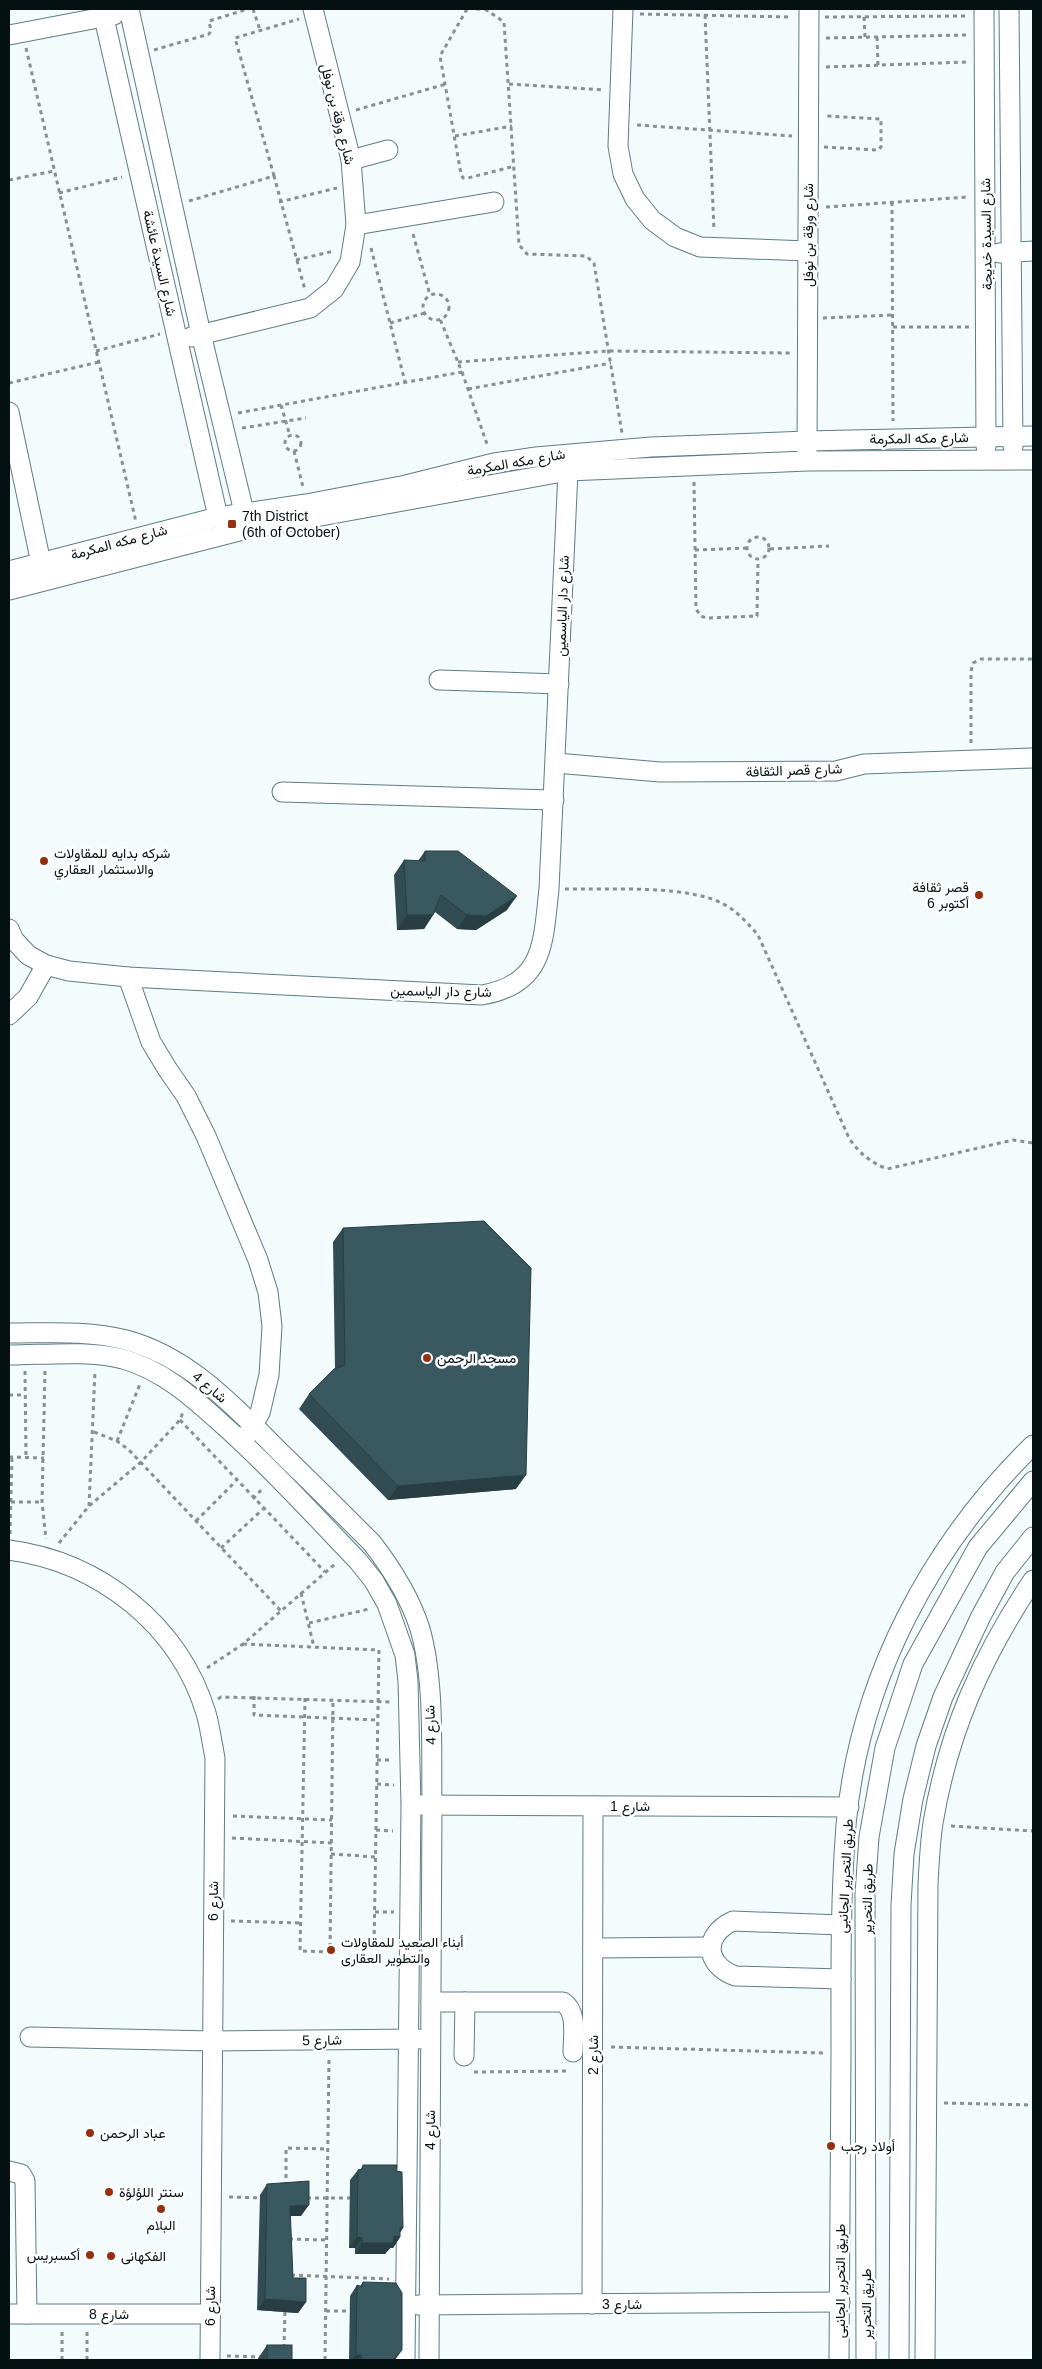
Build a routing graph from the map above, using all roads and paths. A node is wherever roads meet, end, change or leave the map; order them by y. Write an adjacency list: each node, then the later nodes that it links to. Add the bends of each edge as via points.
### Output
1 (248, 9): 21 (path, via 209,21 209,34)
2 (254, 9): 15 (path)
3 (467, 9): 25 (path, via 440,56)
4 (476, 9): 5 (path)
5 (483, 9): 26 (path, via 504,22)
6 (622, 9): 27 (street)
7 (809, 9): 19 (street, شارع ورقة بن نوفل)
8 (984, 9): 17 (street, شارع السيدة خديجة)
9 (1009, 9): 56 (street, شارع السيدة خديجة)
10 (130, 10): 12 (street); 21 (street, شارع السيدة عائشة)
11 (313, 12): 15 (path); 28 (street, شارع ورقة بن نوفل)
12 (103, 13): 16 (street); 39 (street, شارع السيدة عائشة)
13 (705, 15): 32 (path)
14 (864, 16): 20 (path)
15 (260, 30): 40 (path, via 235,39)
16 (16, 34): 38 (path)
17 (983, 35): 18 (path); 22 (street, شارع السيدة خديجة)
18 (877, 37): 20 (path); 23 (path)
19 (808, 38): 20 (path); 24 (street, شارع ورقة بن نوفل)
20 (865, 38)
21 (139, 55): 48 (street, شارع السيدة عائشة)
22 (984, 62): 23 (path); 44 (street, شارع السيدة خديجة)
23 (878, 66): 24 (path)
24 (808, 68): 29 (street, شارع ورقة بن نوفل)
25 (446, 84): 28 (path); 33 (path)
26 (509, 84): 27 (path); 31 (path)
27 (619, 91): 30 (street)
28 (341, 115): 36 (street, شارع ورقة بن نوفل)
29 (808, 116): 34 (street, شارع ورقة بن نوفل); 34 (path, via 878,118 882,121 880,149)
30 (618, 124): 32 (path); 53 (street, via 623,174 635,199 652,220 675,237 700,247)
31 (512, 126): 33 (path); 37 (path)
32 (710, 130): 34 (path); 53 (path)
33 (455, 136): 37 (path, via 463,178)
34 (808, 142): 49 (street, شارع ورقة بن نوفل)
35 (388, 150): 36 (street)
36 (351, 160): 42 (street, شارع ورقة بن نوفل)
37 (515, 166): 71 (path, via 519,246 527,254 590,258 594,263)
38 (54, 171): 41 (path); 43 (path)
39 (139, 173): 43 (path); 69 (street, شارع السيدة عائشة)
40 (274, 176): 45 (path); 48 (path)
41 (9, 180)
42 (353, 184): 45 (path); 51 (street, شارع ورقة بن نوفل)
43 (60, 193): 70 (path)
44 (985, 195): 47 (path); 57 (street, شارع السيدة خديجة)
45 (279, 202): 58 (path)
46 (494, 202): 50 (street)
47 (892, 202): 49 (path); 62 (path)
48 (173, 206): 68 (street, شارع السيدة عائشة)
49 (808, 208): 54 (street, شارع ورقة بن نوفل)
50 (408, 216): 51 (street); 59 (path)
51 (361, 224): 52 (street, شارع ورقة بن نوفل); 65 (path)
52 (354, 247): 58 (path); 60 (street, شارع ورقة بن نوفل, via 339,282)
53 (715, 248): 54 (street)
54 (808, 250): 64 (street, شارع ورقة بن نوفل)
55 (1033, 251): 56 (street)
56 (1011, 252): 57 (street); 85 (street, شارع السيدة خديجة)
57 (986, 254): 66 (street, شارع السيدة خديجة)
58 (296, 260): 60 (path)
59 (430, 295): 61 (path, via 424,301); 63 (path, via 439,294 448,300 448,312)
60 (310, 308): 68 (street, شارع ورقة بن نوفل)
61 (425, 313): 63 (path, via 434,320); 65 (path)
62 (893, 316): 64 (path); 67 (path)
63 (440, 319): 74 (path)
64 (808, 319): 72 (street, شارع ورقة بن نوفل)
65 (390, 324): 77 (path)
66 (987, 327): 67 (path); 88 (street, شارع السيدة خديجة)
67 (893, 328): 89 (path)
68 (201, 334): 69 (street, شارع ورقة بن نوفل); 84 (street, شارع السيدة عائشة)
69 (176, 335): 70 (path); 102 (street, شارع السيدة عائشة)
70 (96, 351): 73 (path)
71 (608, 351): 72 (path); 74 (path); 75 (path)
72 (808, 353): 90 (street, شارع ورقة بن نوفل)
73 (99, 362): 78 (path); 103 (path)
74 (458, 362): 76 (path)
75 (611, 363): 79 (path); 91 (path)
76 (462, 372): 77 (path); 79 (path)
77 (405, 382): 80 (path)
78 (9, 383)
79 (468, 389): 97 (path)
80 (281, 405): 83 (path); 84 (path)
81 (9, 412): 109 (street)
82 (306, 418): 83 (path)
83 (286, 421): 84 (path); 86 (path)
84 (222, 423): 101 (street, شارع السيدة عائشة)
85 (1013, 435): 87 (street, شارع مكه المكرمة); 88 (street, شارع مكه المكرمة); 94 (street, شارع السيدة خديجة)
86 (290, 436): 92 (path, via 284,442 285,446); 92 (path, via 296,436 300,441 300,447)
87 (1033, 436)
88 (986, 437): 89 (street, شارع مكه المكرمة); 93 (street, شارع السيدة خديجة)
89 (893, 438): 90 (street, شارع مكه المكرمة)
90 (807, 441): 91 (street, شارع مكه المكرمة); 96 (street, شارع ورقة بن نوفل)
91 (624, 449): 97 (street, شارع مكه المكرمة)
92 (294, 451): 100 (path)
93 (986, 459): 94 (street, شارع مكه المكرمة); 96 (street, شارع مكه المكرمة)
94 (1014, 459): 95 (street, شارع مكه المكرمة)
95 (1033, 460)
96 (807, 461): 98 (street, شارع مكه المكرمة)
97 (494, 463): 100 (street, شارع مكه المكرمة, via 406,485)
98 (694, 466): 99 (street, شارع مكه المكرمة); 107 (path)
99 (568, 471): 111 (street, شارع مكه المكرمة, via 243,530); 114 (street, شارع دار الياسمين)
100 (306, 504): 101 (street, شارع مكه المكرمة)
101 (244, 512): 102 (street, شارع مكه المكرمة)
102 (218, 517): 103 (street, شارع مكه المكرمة)
103 (139, 537): 109 (street, شارع مكه المكرمة)
104 (829, 546): 106 (path)
105 (747, 548): 106 (path, via 750,540 759,537 766,540); 107 (path); 108 (path, via 750,556)
106 (770, 549): 108 (path)
107 (695, 550): 108 (path, via 696,609 706,618 757,616)
108 (758, 560)
109 (41, 562): 110 (street, شارع مكه المكرمة)
110 (9, 571)
111 (9, 590)
112 (1033, 659): 116 (path, via 981,659 973,663 970,672)
113 (439, 680): 114 (street)
114 (559, 684): 117 (street, شارع دار الياسمين)
115 (1033, 758): 116 (street, شارع قصر الثقافة)
116 (971, 761): 117 (street, شارع قصر الثقافة, via 864,764 836,771 680,772)
117 (556, 763): 119 (street, شارع دار الياسمين)
118 (282, 792): 119 (street)
119 (554, 800): 120 (street, شارع دار الياسمين)
120 (549, 889): 123 (street, شارع دار الياسمين, via 541,953 532,970 501,992 482,995); 125 (path, via 688,892 728,906 744,919 758,935 849,1138 865,1158 876,1165 887,1169 1013,1140)
121 (9, 929): 122 (street, شارع دار الياسمين, via 28,955)
122 (46, 965): 123 (street, شارع دار الياسمين); 124 (street, via 28,997)
123 (128, 977): 135 (street, via 151,1042 186,1096 206,1136 258,1260 268,1292 272,1326 265,1396)
124 (9, 1015)
125 (1033, 1143)
126 (9, 1333): 135 (street, شارع 4, via 101,1335 149,1348 193,1372)
127 (17, 1355): 128 (street, شارع 4); 132 (path)
128 (46, 1355): 129 (street, شارع 4); 142 (path)
129 (95, 1355): 130 (street, شارع 4); 136 (path)
130 (147, 1367): 133 (street, شارع 4); 137 (path)
131 (9, 1395): 132 (path)
132 (26, 1395): 141 (path)
133 (191, 1396): 134 (path); 138 (street, شارع 4)
134 (180, 1420): 143 (path); 144 (path)
135 (254, 1426): 138 (street); 180 (street, شارع 4, via 372,1543 387,1562 411,1605 425,1652)
136 (94, 1432): 137 (path); 148 (path)
137 (117, 1441): 143 (path)
138 (242, 1441): 156 (street, شارع 4)
139 (1033, 1446): 160 (street, طريق التحرير الجانبى, via 969,1515)
140 (10, 1457): 141 (path); 146 (path)
141 (26, 1458): 142 (path)
142 (44, 1458): 147 (path)
143 (141, 1462): 148 (path); 151 (path)
144 (236, 1481): 150 (path); 151 (path)
145 (1033, 1481): 161 (street, طريق التحرير, via 978,1547)
146 (11, 1502): 147 (path); 149 (path)
147 (42, 1502): 155 (path)
148 (89, 1506): 155 (path)
149 (10, 1508): 154 (path)
150 (263, 1509): 153 (path); 157 (path)
151 (196, 1521): 153 (path)
152 (1033, 1536): 250 (street, via 1005,1572 943,1697 912,1799 901,1906)
153 (221, 1548): 163 (path)
154 (9, 1550): 155 (street, شارع 6)
155 (48, 1558): 169 (street, شارع 6, via 94,1577 132,1602 164,1634)
156 (358, 1560): 157 (path, via 343,1560); 162 (street, شارع 4)
157 (325, 1572): 159 (path)
158 (1033, 1580): 186 (street, via 989,1651 969,1693 951,1745)
159 (301, 1593): 163 (path); 164 (path)
160 (918, 1595): 161 (street); 182 (street, طريق التحرير الجانبى, via 886,1661 867,1714)
161 (950, 1598): 200 (street, طريق التحرير, via 913,1664 885,1748 869,1837 865,1894)
162 (387, 1604): 164 (path); 168 (street, شارع 4)
163 (281, 1611): 165 (path)
164 (308, 1623): 166 (path)
165 (243, 1644): 166 (path); 169 (path, via 207,1668)
166 (314, 1647): 167 (path)
167 (379, 1650): 168 (path); 173 (path)
168 (404, 1655): 174 (street, شارع 4)
169 (189, 1671): 175 (street, شارع 6)
170 (254, 1696): 171 (path); 175 (path, via 221,1696); 176 (path, via 254,1715)
171 (305, 1698): 172 (path); 176 (path)
172 (333, 1700): 173 (path); 177 (path)
173 (378, 1702): 174 (path); 178 (path)
174 (409, 1703): 179 (street, شارع 4)
175 (206, 1713): 183 (street, شارع 6, via 215,1758)
176 (304, 1717): 177 (path); 184 (path)
177 (333, 1718): 178 (path); 185 (path)
178 (378, 1720): 192 (path)
179 (411, 1805): 180 (street, شارع 1); 196 (street, شارع 4)
180 (432, 1805): 181 (street, شارع 1); 202 (street, شارع 4)
181 (593, 1806): 182 (street, شارع 1); 198 (street, شارع 2)
182 (848, 1807): 195 (street, طريق التحرير الجانبى)
183 (214, 1815): 184 (path); 188 (street, شارع 6)
184 (302, 1818): 185 (path); 189 (path)
185 (332, 1820): 190 (path)
186 (933, 1825): 187 (path); 214 (street, via 928,1884)
187 (1033, 1831)
188 (214, 1838): 189 (path); 193 (street, شارع 6)
189 (302, 1841): 190 (path); 194 (path)
190 (332, 1842): 191 (path)
191 (331, 1854): 192 (path); 194 (path, via 330,1952 300,1951)
192 (376, 1856): 196 (path, via 374,1946)
193 (213, 1920): 194 (path); 208 (street, شارع 6)
194 (300, 1923)
195 (841, 1925): 197 (street, via 733,1921 714,1935); 199 (street, طريق التحرير الجانبى)
196 (410, 1946): 206 (street, شارع 4)
197 (711, 1947): 198 (street); 201 (street, via 714,1960 722,1971 735,1976)
198 (593, 1948): 209 (street, شارع 2)
199 (841, 1960): 200 (street); 201 (street, طريق التحرير الجانبى)
200 (866, 1960): 249 (street, طريق التحرير)
201 (841, 1979): 211 (street, طريق التحرير الجانبى)
202 (431, 2002): 203 (street); 205 (street, شارع 4)
203 (465, 2002): 210 (street, via 563,2002 573,2015); 212 (street)
204 (30, 2037): 208 (street, شارع 5)
205 (431, 2038): 206 (street, شارع 5); 231 (street, شارع 4)
206 (408, 2039): 207 (street, شارع 5); 228 (street, شارع 4)
207 (329, 2040): 208 (street, شارع 5); 216 (path)
208 (212, 2041): 219 (street, شارع 6)
209 (593, 2046): 211 (path); 213 (street, شارع 2)
210 (573, 2052)
211 (841, 2054): 229 (street, طريق التحرير الجانبى)
212 (466, 2064): 213 (path)
213 (593, 2071): 230 (street, شارع 2)
214 (925, 2103): 215 (path); 251 (street)
215 (1033, 2105)
216 (328, 2149): 218 (path, via 286,2148); 222 (path)
217 (9, 2171): 236 (street, via 21,2174 25,2181)
218 (286, 2188)
219 (211, 2197): 220 (path); 238 (street, شارع 6)
220 (267, 2198)
221 (302, 2198): 222 (path)
222 (327, 2198): 223 (path); 224 (path)
223 (357, 2198)
224 (327, 2240): 225 (path, via 285,2238); 227 (path)
225 (285, 2246)
226 (285, 2275): 227 (path)
227 (326, 2277): 228 (path); 234 (path)
228 (405, 2279): 232 (street, شارع 4)
229 (840, 2302): 230 (street, شارع 3); 248 (street, طريق التحرير الجانبى)
230 (592, 2304): 231 (street, شارع 3)
231 (429, 2305): 232 (street, شارع 3); 247 (street, شارع 4)
232 (405, 2306): 246 (street, شارع 4)
233 (285, 2308): 242 (path)
234 (326, 2311): 235 (path); 245 (path)
235 (356, 2311)
236 (18, 2314): 237 (street, شارع 8)
237 (88, 2314): 238 (street, شارع 8); 244 (path)
238 (210, 2314): 241 (street, شارع 6)
239 (62, 2325): 243 (path)
240 (266, 2357): 241 (path)
241 (210, 2358)
242 (284, 2358)
243 (62, 2360)
244 (87, 2360)
245 (326, 2360)
246 (405, 2360)
247 (429, 2360)
248 (839, 2360)
249 (866, 2360)
250 (899, 2360)
251 (925, 2360)

